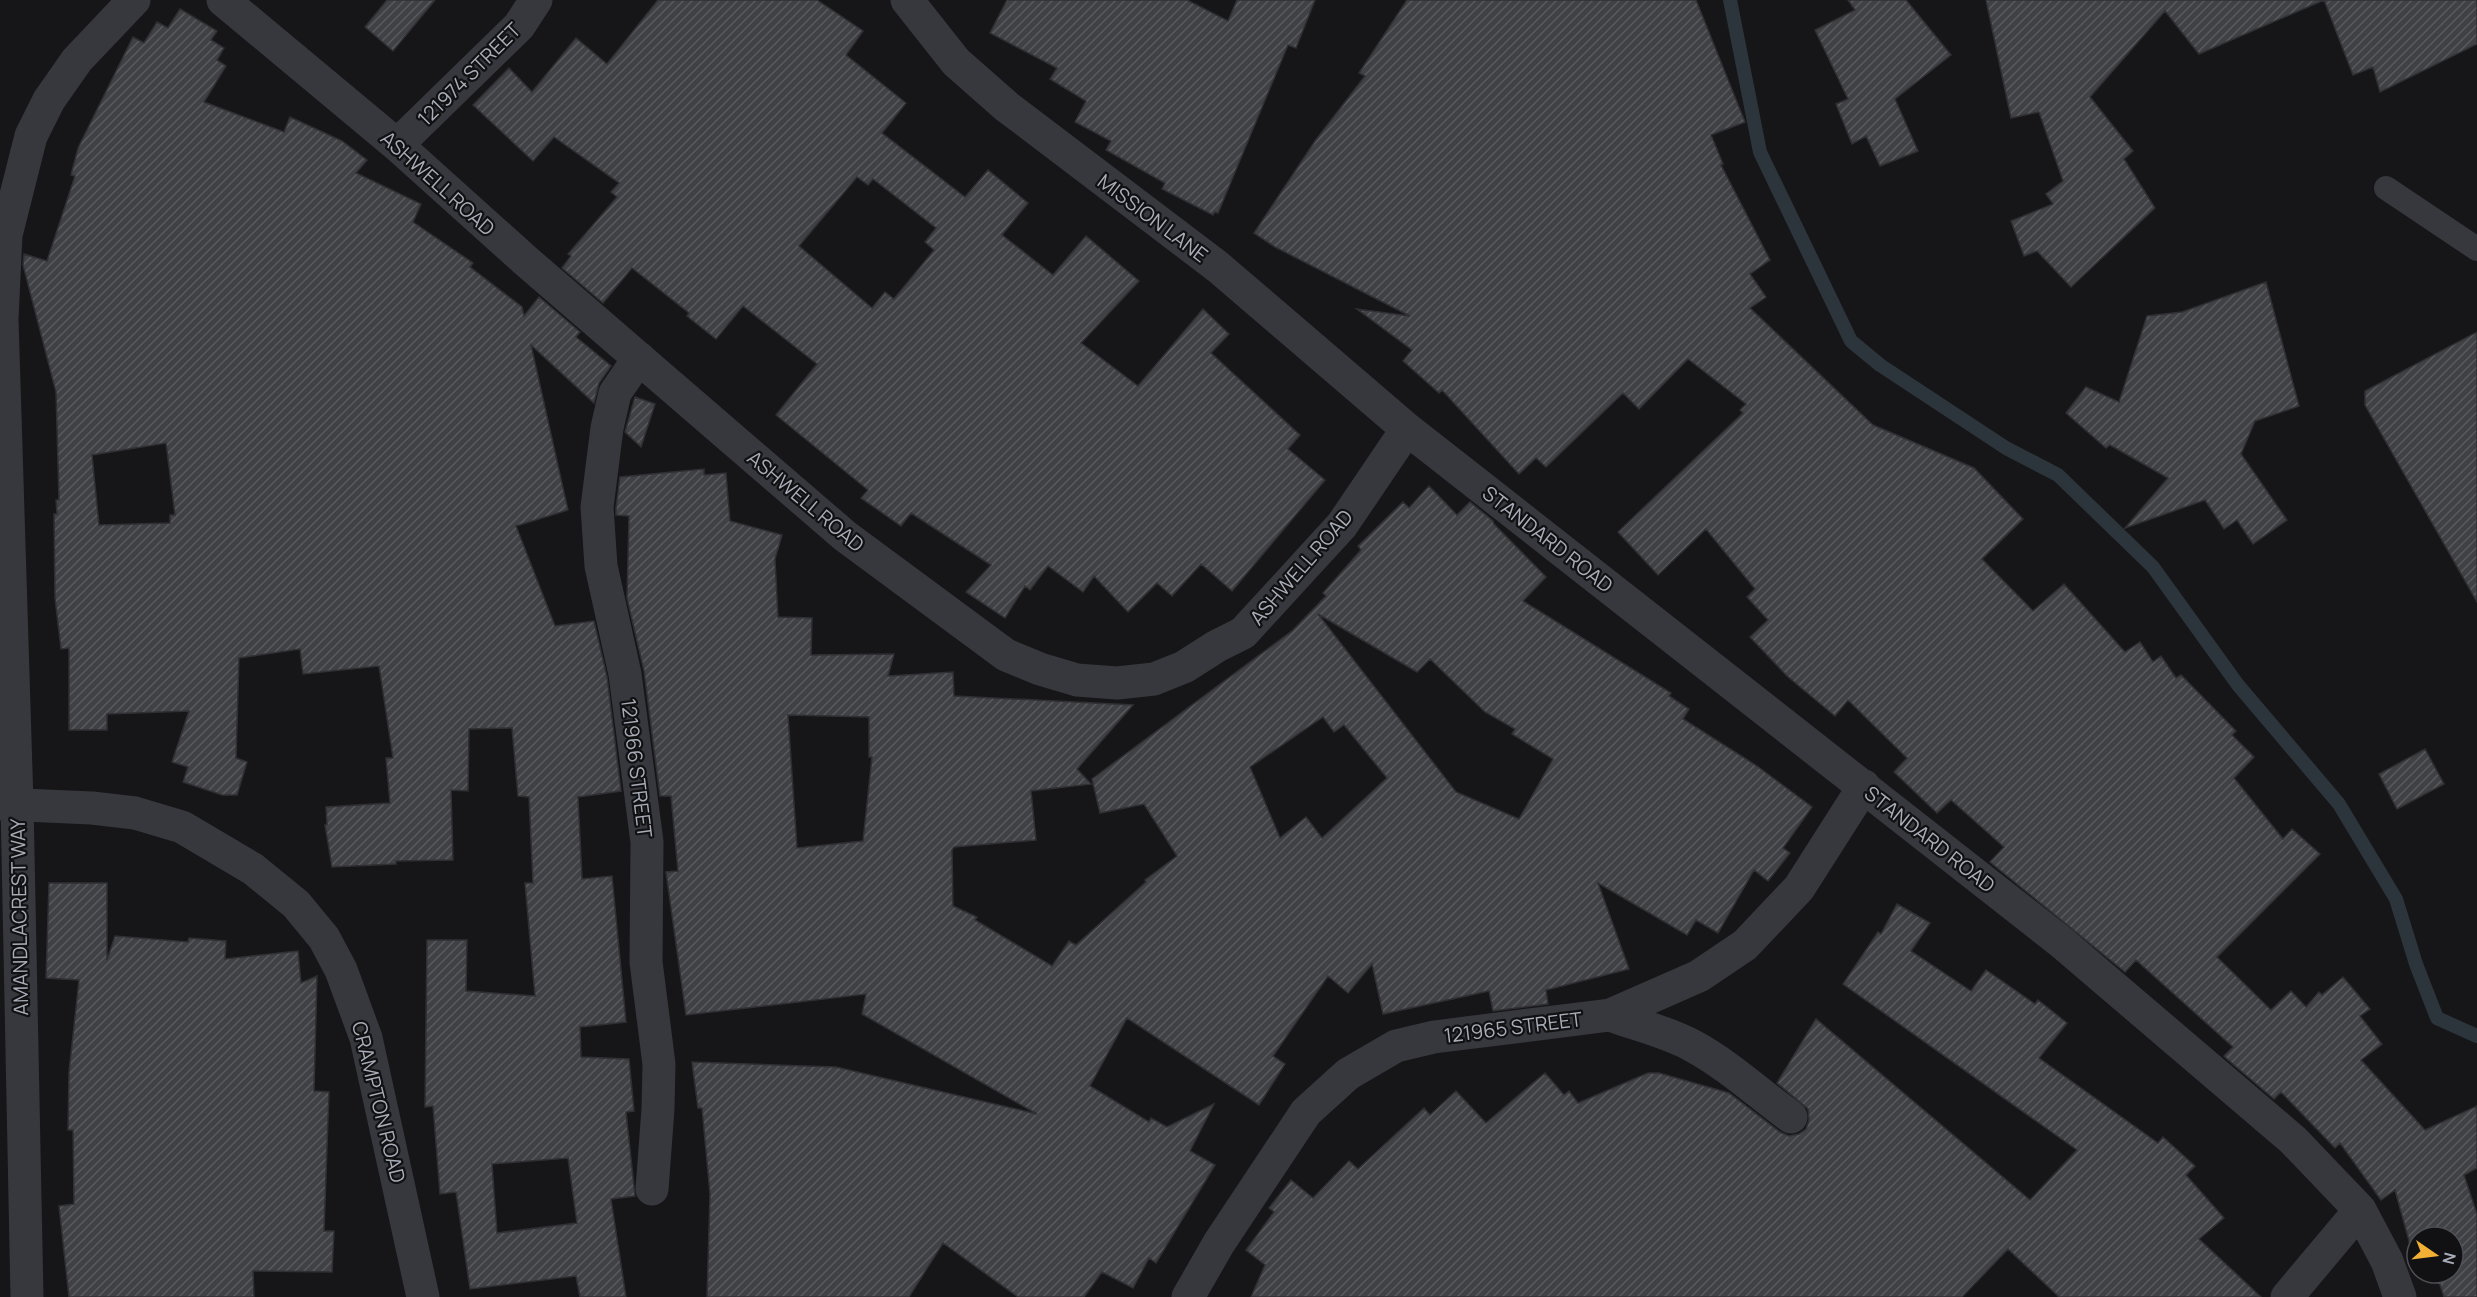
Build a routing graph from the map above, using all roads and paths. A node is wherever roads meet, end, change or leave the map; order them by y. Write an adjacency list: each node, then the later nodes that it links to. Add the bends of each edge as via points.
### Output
1 (134, 0): 8 (street, AMANDLACREST WAY, via 77,60 49,100 31,136 6,235)
2 (223, 0): 5 (street, ASHWELL ROAD)
3 (536, 0): 5 (street, 121974 STREET, via 519,26)
4 (907, 0): 10 (street, MISSION LANE, via 956,62 1006,106 1224,272)
5 (397, 146): 9 (street, ASHWELL ROAD)
6 (2386, 188): 7 (lane)
7 (2477, 249)
8 (1, 318): 12 (street, AMANDLACREST WAY)
9 (639, 358): 10 (street, ASHWELL ROAD, via 845,536 959,622 1006,655 1077,680 1117,683 1154,679 1184,667 1243,633 1342,525); 15 (street, 121966 STREET, via 615,393 597,507 601,566 625,674 647,842 646,962 658,1064)
10 (1407, 429): 11 (street, STANDARD ROAD)
11 (1864, 786): 13 (street, 121965 STREET, via 1799,888 1744,945 1699,976); 16 (street, STANDARD ROAD, via 2061,942 2293,1140)
12 (8, 804): 17 (street, AMANDLACREST WAY); 18 (street, CRAMPTON ROAD, via 135,813 182,827 253,869 296,904 324,938 341,970 366,1038)
13 (1610, 1015): 14 (street, via 1690,1045 1722,1064); 19 (street, 121965 STREET, via 1434,1037 1396,1046 1348,1074 1306,1112)
14 (1791, 1117)
15 (652, 1189)
16 (2360, 1210): 20 (street); 21 (street, STANDARD ROAD)
17 (27, 1297)
18 (423, 1297)
19 (1188, 1297)
20 (2288, 1297)
21 (2400, 1297)

